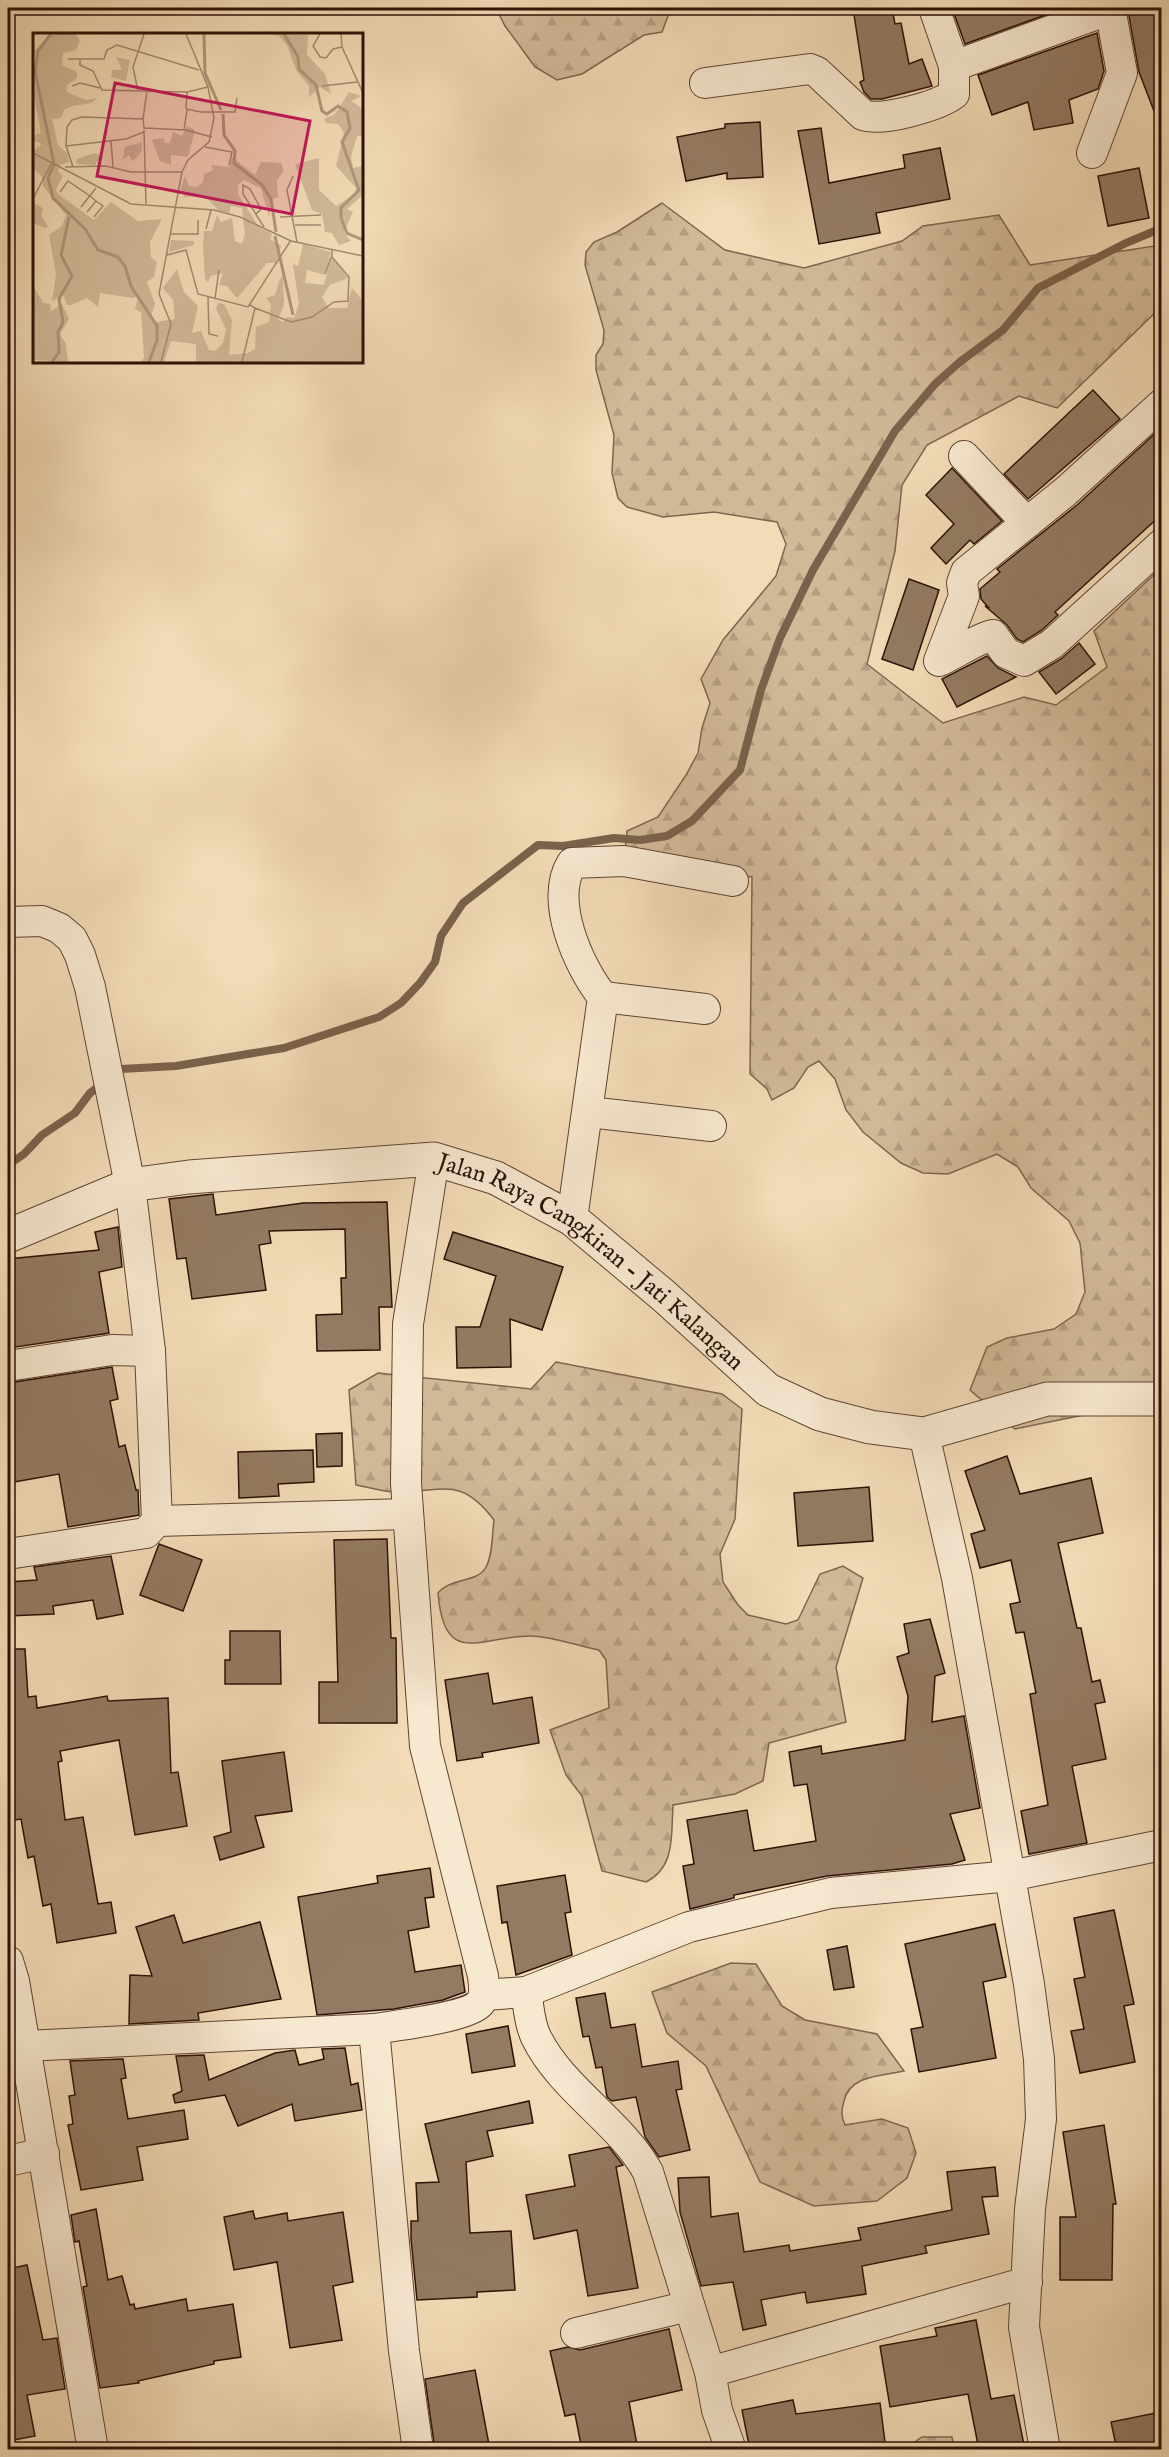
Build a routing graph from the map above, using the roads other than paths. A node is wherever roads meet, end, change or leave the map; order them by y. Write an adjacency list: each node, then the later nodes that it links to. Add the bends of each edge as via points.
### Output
1 (934, 8): 3 (street)
2 (1112, 8): 3 (street); 5 (street, via 1122,73)
3 (954, 66): 4 (street, via 956,89 951,96 895,115 870,118 856,112 810,69)
4 (705, 83)
5 (1092, 153)
6 (1161, 404): 8 (street)
7 (964, 456): 8 (street)
8 (1027, 524): 10 (street, via 966,572 962,583)
9 (1161, 544): 11 (street, via 1052,644 1024,661 1006,653)
10 (964, 596): 11 (street); 11 (street, via 939,661)
11 (993, 636)
12 (734, 881): 14 (street, via 624,861 572,863 564,876 564,907 589,980)
13 (8, 922): 19 (street, via 42,921 59,928 72,939 80,955)
14 (603, 997): 15 (street); 16 (street)
15 (705, 1009)
16 (588, 1112): 17 (street); 20 (street)
17 (711, 1126)
18 (434, 1159): 19 (street, Jalan Raya Cangkiran - Jati Kalangan); 20 (street, Jalan Raya Cangkiran - Jati Kalangan, via 496,1178); 26 (street, via 408,1324)
19 (130, 1185): 21 (street, Jalan Raya Cangkiran - Jati Kalangan); 22 (street)
20 (572, 1219): 25 (street, Jalan Raya Cangkiran - Jati Kalangan, via 768,1390 820,1414 870,1427)
21 (8, 1236)
22 (150, 1351): 23 (street, via 102,1352); 27 (street)
23 (8, 1366)
24 (1161, 1399): 25 (street, Jalan Raya Cangkiran - Jati Kalangan, via 1047,1399)
25 (924, 1434): 30 (street, via 957,1578)
26 (408, 1514): 27 (street); 33 (street, via 425,1746 483,1976)
27 (157, 1521): 28 (street, via 146,1533)
28 (8, 1554)
29 (1161, 1845): 30 (street)
30 (1010, 1876): 32 (street, via 831,1893 724,1918 689,1927); 38 (street, via 1039,2059 1041,2119 1030,2209)
31 (8, 1961): 35 (street)
32 (526, 1992): 33 (street); 39 (street, via 533,2027 546,2055 631,2147 648,2172)
33 (484, 1995): 34 (street, via 474,2008 437,2019)
34 (374, 2029): 35 (street); 43 (street)
35 (25, 2046): 36 (street)
36 (44, 2153): 37 (street); 42 (street)
37 (8, 2161)
38 (1027, 2282): 41 (street); 45 (street, via 1024,2327)
39 (689, 2306): 40 (street); 41 (street)
40 (576, 2332)
41 (710, 2372): 44 (street, via 717,2410)
42 (93, 2450)
43 (417, 2450)
44 (731, 2450)
45 (1046, 2450)

